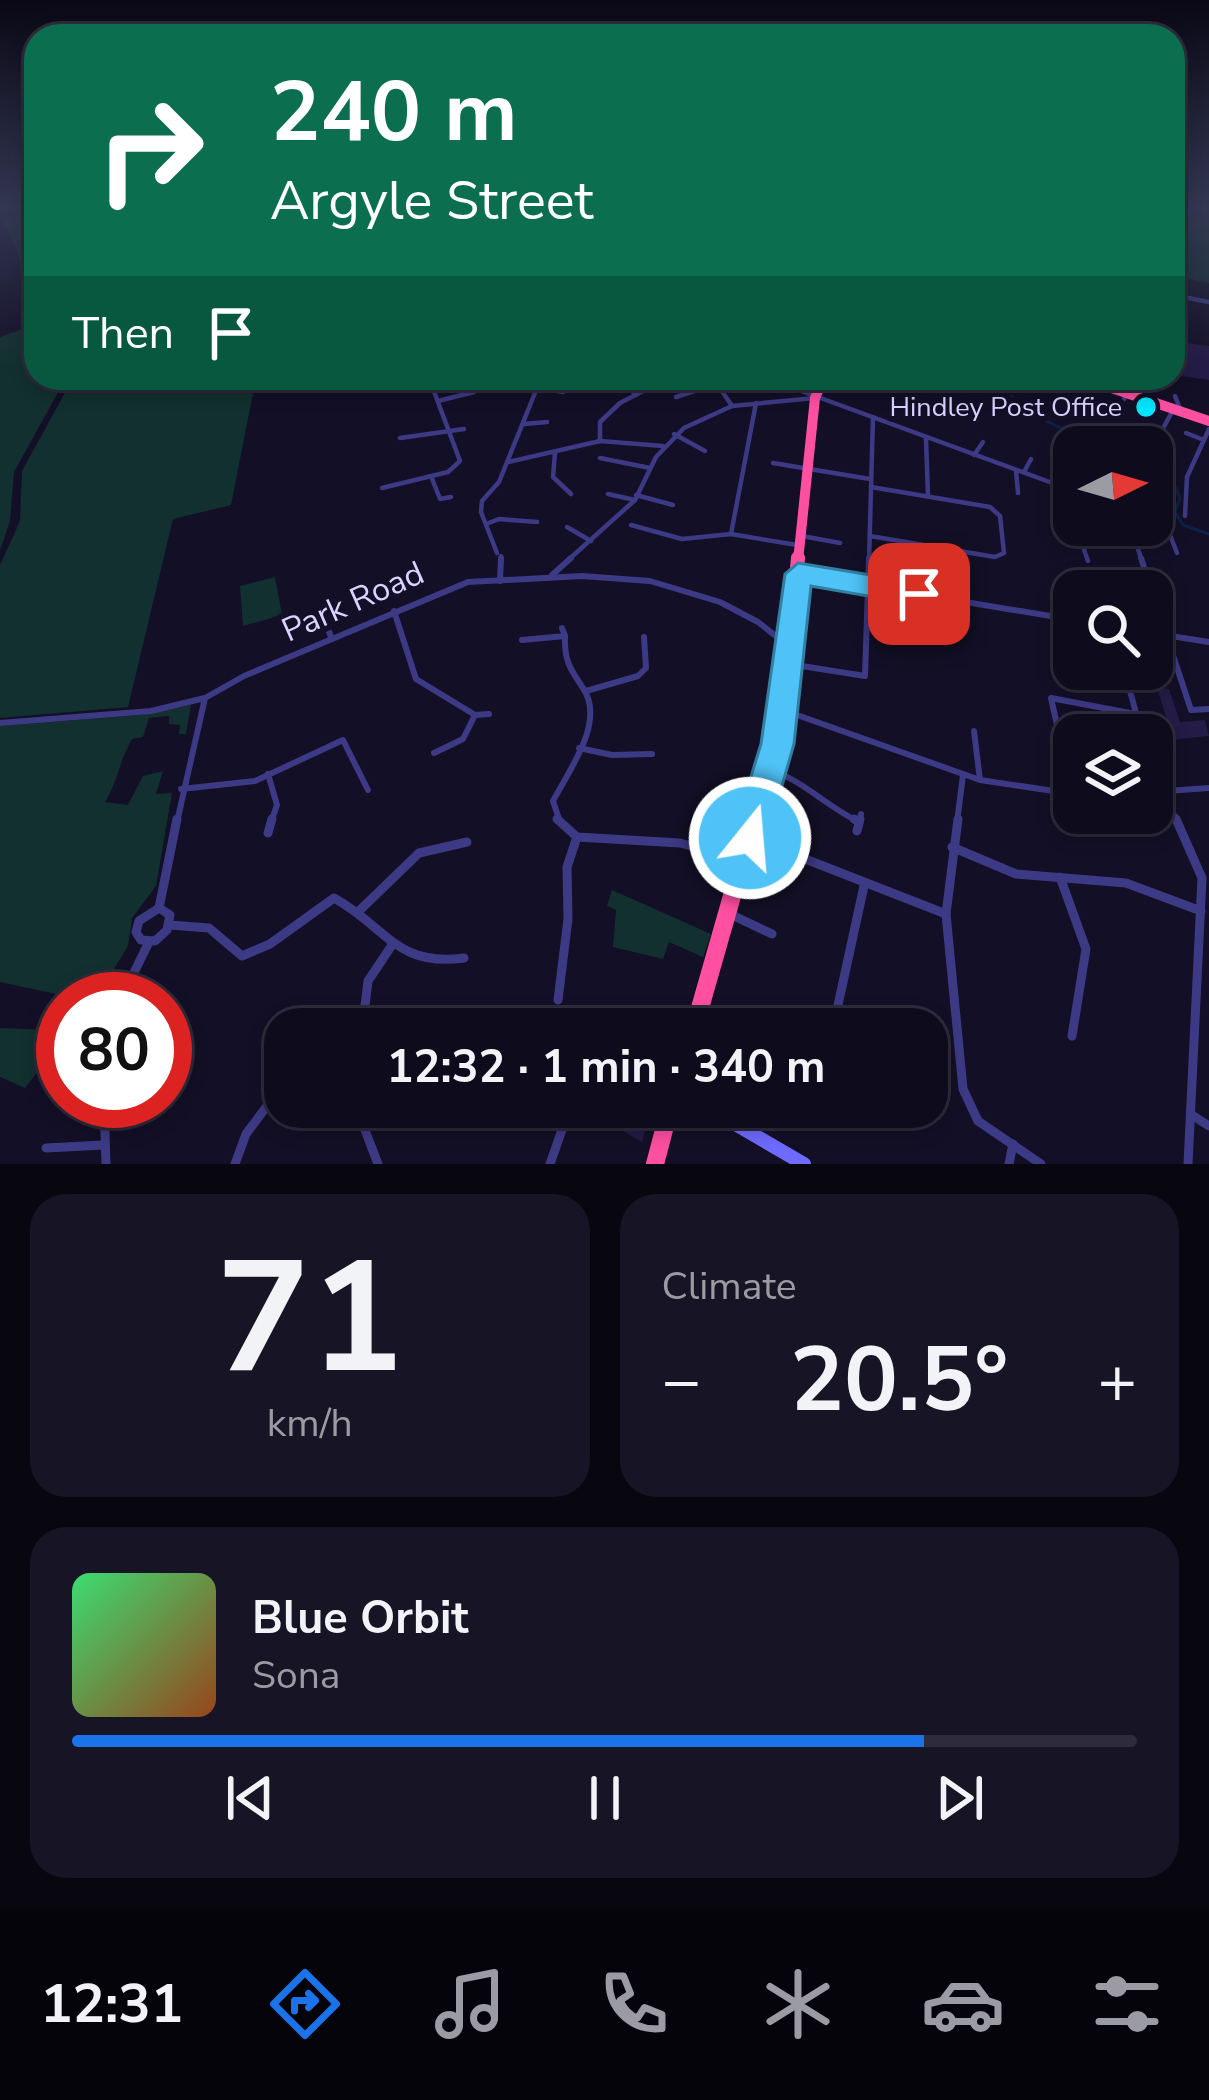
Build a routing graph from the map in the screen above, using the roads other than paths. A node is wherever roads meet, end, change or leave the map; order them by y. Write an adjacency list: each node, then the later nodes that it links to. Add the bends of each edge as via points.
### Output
1 (434, 390): 18 (street)
2 (479, 390): 18 (street)
3 (534, 390): 25 (street)
4 (552, 390): 12 (street)
5 (631, 390): 14 (street)
6 (645, 390): 14 (street)
7 (693, 390): 16 (street)
8 (721, 390): 20 (street)
9 (795, 390): 17 (street)
10 (819, 390): 17 (highway)
11 (1115, 390): 13 (highway)
12 (563, 392)
13 (1126, 394): 21 (highway); 22 (street)
14 (636, 395): 35 (street, via 601,422)
15 (1174, 396): 21 (street)
16 (676, 397)
17 (815, 398): 19 (street); 23 (street); 48 (highway)
18 (438, 400): 29 (street)
19 (756, 403): 20 (street); 66 (street)
20 (733, 406): 31 (street)
21 (1178, 411): 26 (highway); 27 (street)
22 (1114, 415)
23 (872, 417): 32 (street); 51 (street)
24 (547, 422): 25 (street)
25 (524, 424): 45 (street)
26 (1209, 425): 34 (street)
27 (1166, 426)
28 (464, 429): 29 (street)
29 (451, 433): 33 (street); 50 (street, via 460,460)
30 (1186, 433): 34 (street)
31 (674, 434): 37 (street); 38 (street)
32 (926, 437): 41 (street); 58 (street)
33 (397, 440)
34 (1204, 440): 39 (street)
35 (600, 441): 37 (street); 40 (street)
36 (983, 442): 41 (street)
37 (663, 446): 47 (street)
38 (704, 452)
39 (1199, 452): 42 (street); 61 (street, via 1184,490)
40 (555, 453): 45 (street); 55 (street, via 553,477)
41 (974, 455): 49 (street)
42 (1209, 456)
43 (599, 458): 47 (street)
44 (1031, 458): 49 (street)
45 (508, 462): 63 (street, via 482,500)
46 (773, 463): 48 (street)
47 (650, 468): 59 (street)
48 (808, 469): 51 (street); 69 (highway)
49 (1020, 471): 52 (street); 54 (street)
50 (431, 476): 53 (street); 57 (street, via 441,501)
51 (870, 483): 58 (street); 67 (street)
52 (1053, 483)
53 (380, 488)
54 (1018, 493)
55 (571, 494)
56 (608, 494): 59 (street)
57 (451, 496)
58 (928, 496): 67 (street, via 998,511 1003,556)
59 (636, 498): 60 (street); 68 (street)
60 (674, 505)
61 (1185, 516)
62 (537, 521): 63 (street)
63 (487, 524): 77 (street)
64 (631, 526): 66 (street, via 682,539)
65 (567, 527): 68 (street)
66 (731, 534): 69 (street)
67 (870, 536): 78 (street)
68 (591, 541): 76 (street)
69 (802, 541): 70 (street); 75 (highway)
70 (840, 543)
71 (1173, 543): 73 (street)
72 (1083, 546): 74 (street)
73 (1177, 553)
74 (1088, 562)
75 (798, 574): 78 (street); 87 (highway)
76 (546, 579): 77 (street, Park Road); 87 (street, Park Road, via 640,576 759,623)
77 (500, 581): 80 (street, Park Road, via 454,584)
78 (866, 585): 81 (street); 89 (street, via 866,676)
79 (320, 610): 84 (street)
80 (394, 611): 84 (street, Park Road); 98 (street, via 414,677)
81 (1053, 616)
82 (644, 637): 91 (street, via 646,668 638,676)
83 (1173, 637): 86 (street)
84 (332, 639): 92 (street, Park Road)
85 (522, 640): 91 (street, via 563,632 569,676)
86 (1209, 642)
87 (790, 646): 89 (highway)
88 (1173, 651): 93 (street, via 1192,710)
89 (789, 664): 94 (highway)
90 (1129, 690): 97 (street)
91 (586, 691): 101 (street, via 590,732)
92 (206, 698): 99 (street, Park Road, via 151,711); 109 (street)
93 (1209, 709)
94 (783, 710): 104 (highway); 106 (street)
95 (489, 714): 98 (street)
96 (1055, 714): 97 (street, via 1051,698)
97 (1135, 714)
98 (475, 715): 102 (street, via 463,739)
99 (0, 723)
100 (974, 731): 107 (street)
101 (580, 748): 103 (street); 116 (street, via 553,801 554,818)
102 (434, 753)
103 (652, 754)
104 (771, 770): 114 (street, via 804,782 825,805); 117 (highway)
105 (268, 774): 109 (street); 110 (street, via 343,740); 115 (street, via 277,806)
106 (963, 775): 107 (street); 119 (street)
107 (980, 780): 111 (street)
108 (1209, 788): 112 (street)
109 (181, 789): 123 (street)
110 (368, 790)
111 (1053, 791)
112 (1173, 791)
113 (1173, 821): 125 (street, via 1198,864)
114 (859, 822)
115 (268, 833)
116 (577, 837): 120 (street, via 680,843); 134 (street, via 567,867)
117 (750, 838): 120 (highway); 122 (street)
118 (467, 842): 124 (street, via 419,853)
119 (951, 847): 121 (street, via 1016,874); 127 (street)
120 (744, 860): 126 (highway)
121 (1060, 877): 125 (street, via 1126,883); 138 (street, via 1086,949)
122 (864, 886): 127 (street); 137 (street)
123 (159, 908): 128 (street); 130 (street, via 137,927 137,937)
124 (359, 911): 128 (street, via 334,898 320,903 279,941 242,956 208,928); 131 (street)
125 (1201, 911): 140 (street)
126 (729, 913): 129 (street); 136 (highway)
127 (946, 914): 147 (street, via 963,1089 978,1121)
128 (170, 925): 130 (street)
129 (772, 934)
130 (149, 942): 133 (street)
131 (392, 945): 132 (street, via 436,964); 135 (street, via 368,981)
132 (464, 958)
133 (134, 972)
134 (558, 1000)
135 (365, 1008)
136 (700, 1008)
137 (837, 1008)
138 (1072, 1036)
139 (264, 1115): 151 (street)
140 (1191, 1115): 141 (street); 158 (street)
141 (1209, 1126)
142 (103, 1128): 148 (street)
143 (364, 1128): 152 (street)
144 (563, 1128): 153 (street)
145 (664, 1128): 154 (highway)
146 (742, 1128): 155 (street)
147 (1013, 1144): 156 (street); 157 (street)
148 (103, 1145): 149 (street); 150 (street)
149 (46, 1148)
150 (106, 1164)
151 (235, 1164)
152 (378, 1164)
153 (550, 1164)
154 (655, 1164)
155 (804, 1164)
156 (1009, 1164)
157 (1041, 1164)
158 (1188, 1164)

